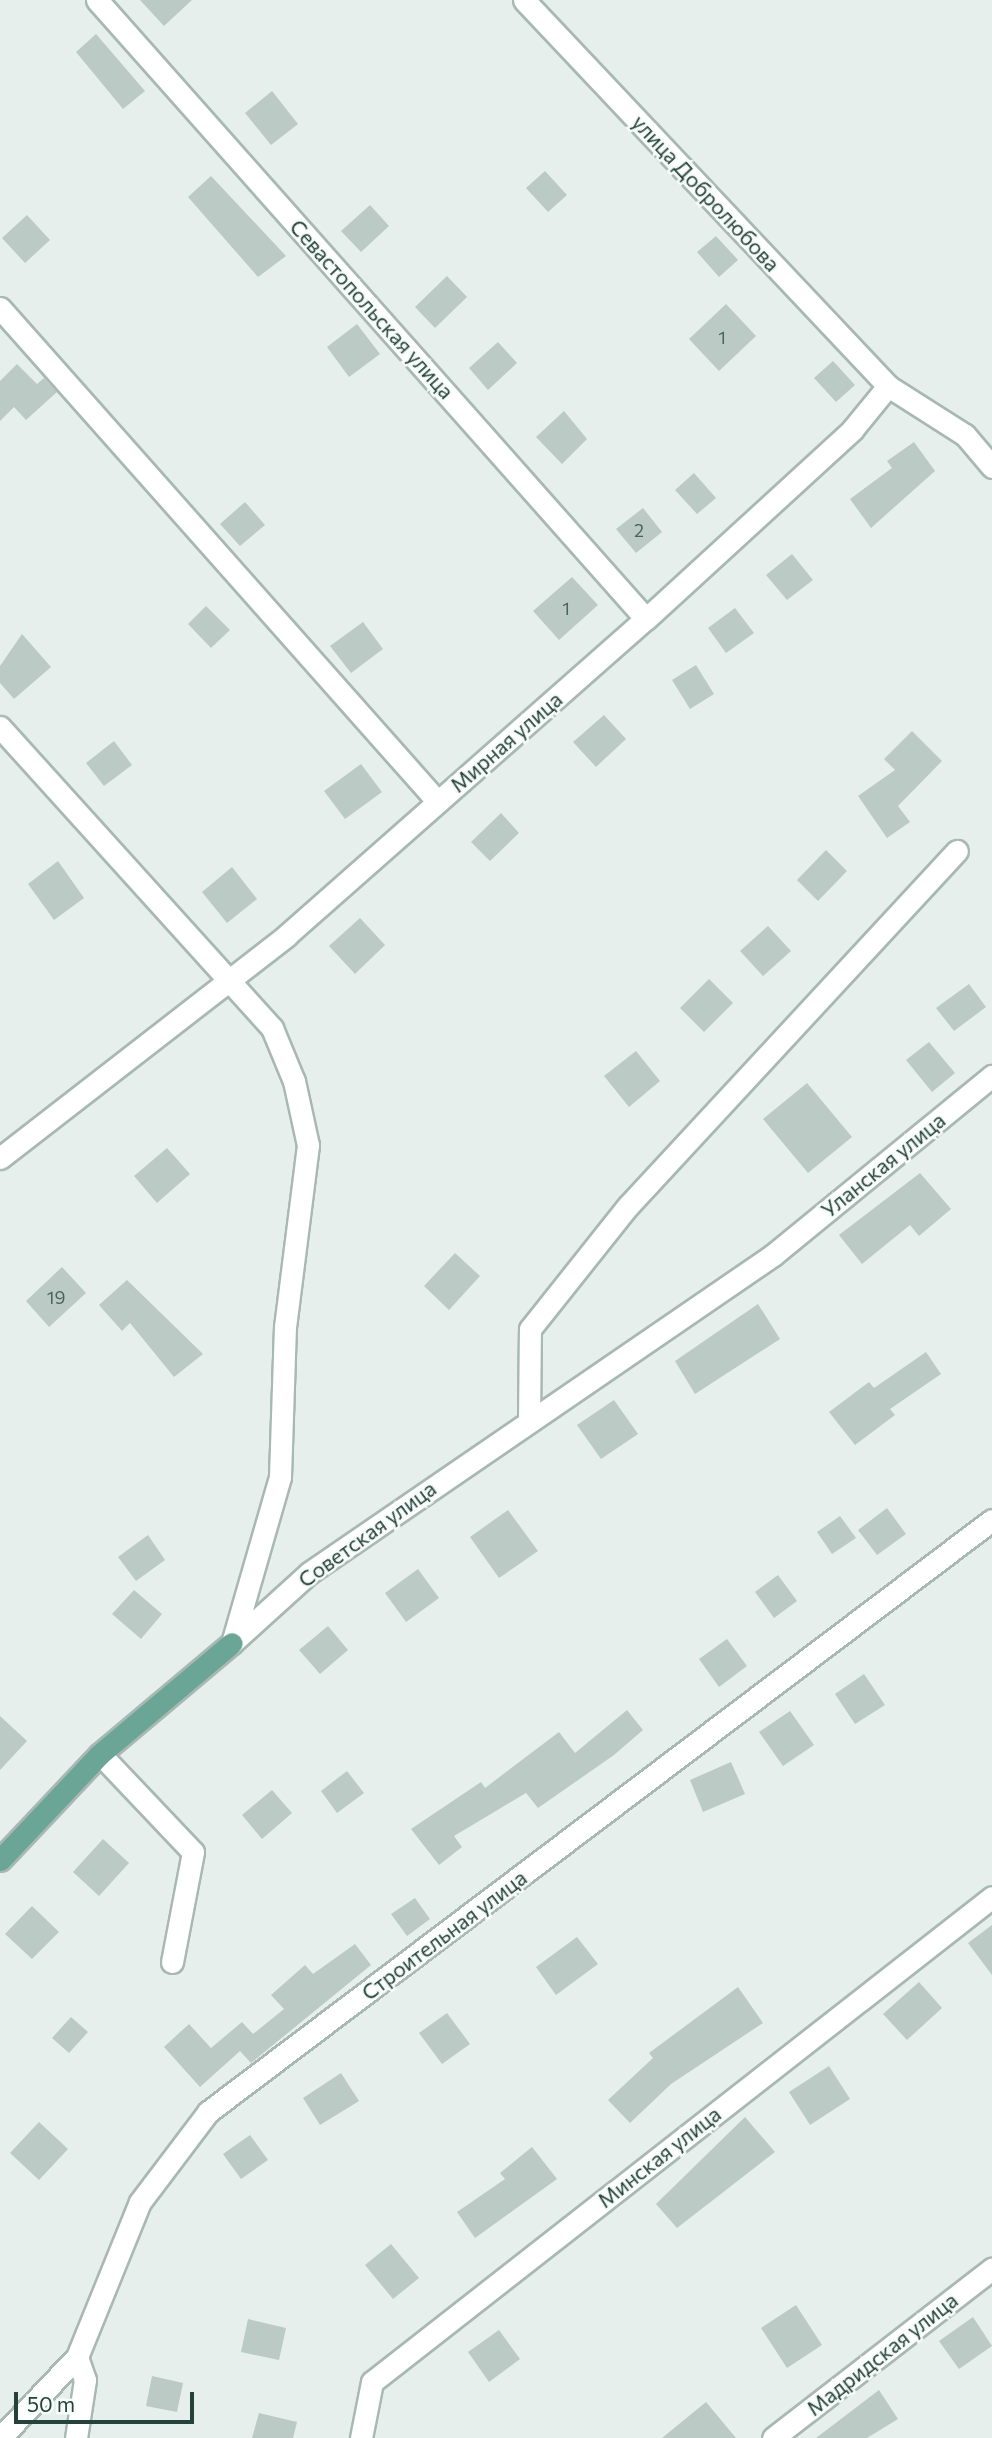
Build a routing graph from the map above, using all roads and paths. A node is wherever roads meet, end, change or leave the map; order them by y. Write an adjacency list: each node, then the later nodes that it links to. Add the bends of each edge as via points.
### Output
1 (97, 0): 6 (street, Севастопольская улица)
2 (524, 0): 4 (street, улица Добролюбова)
3 (0, 308): 8 (street)
4 (888, 386): 5 (street, via 965,435); 6 (street, Мирная улица, via 852,430)
5 (992, 467)
6 (646, 619): 8 (street, Мирная улица)
7 (0, 727): 10 (street)
8 (438, 802): 10 (street, Мирная улица)
9 (957, 851): 14 (street, via 628,1206 530,1329)
10 (230, 982): 12 (street, Мирная улица); 16 (street, via 272,1028 294,1081 308,1145 285,1326 280,1478)
11 (992, 1076): 13 (street, Уланская улица)
12 (0, 1158)
13 (773, 1255): 14 (street, Советская улица)
14 (529, 1420): 16 (street, Советская улица, via 309,1573)
15 (992, 1520): 22 (street, Строительная улица, via 208,2112 140,2202)
16 (232, 1643): 17 (main road, Советская улица)
17 (100, 1754): 18 (main road, Советская улица); 20 (street, via 193,1852)
18 (0, 1860)
19 (992, 1897): 25 (street, Минская улица, via 372,2382)
20 (172, 1962)
21 (992, 2269): 26 (street, Мадридская улица)
22 (77, 2357): 23 (street, Строительная улица); 24 (street, via 85,2380)
23 (0, 2438)
24 (76, 2438)
25 (361, 2438)
26 (773, 2438)

